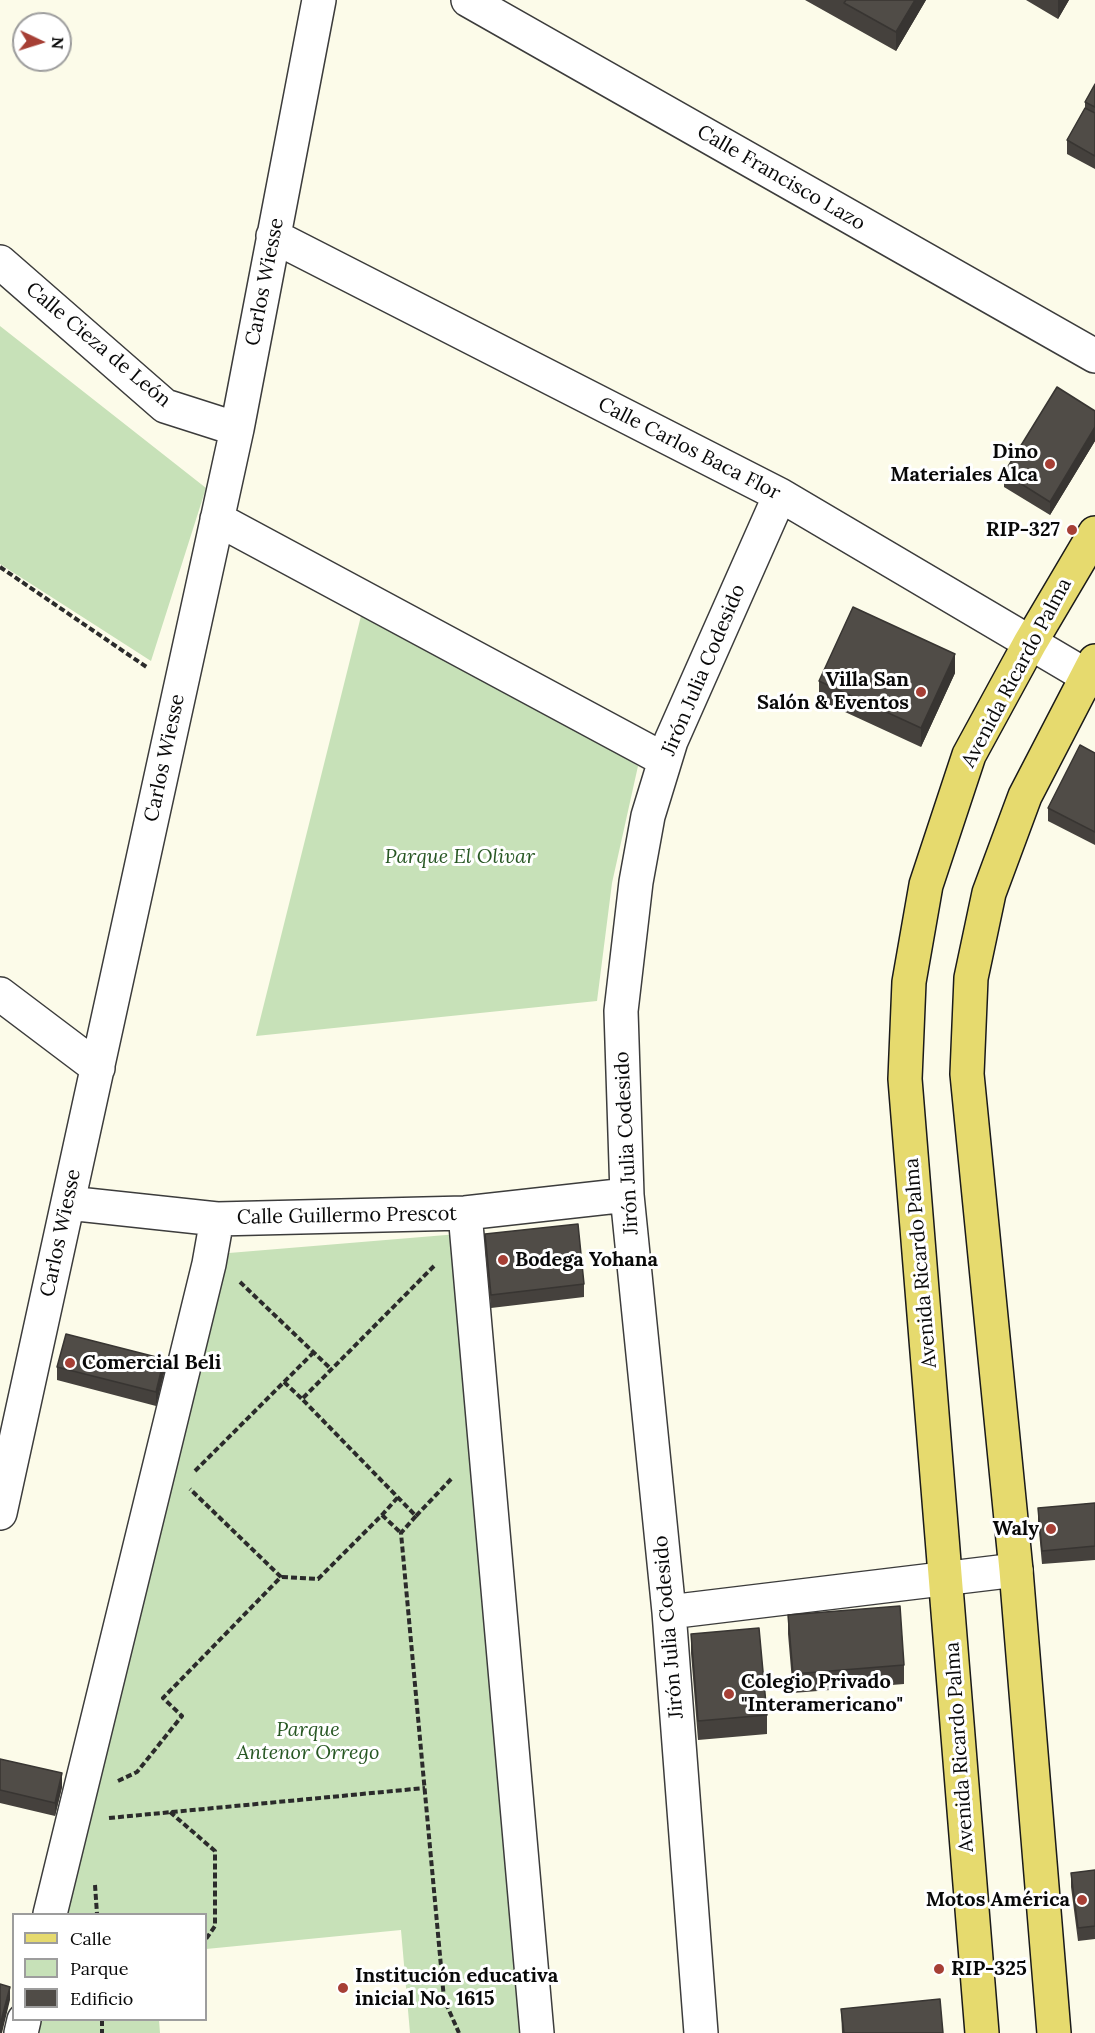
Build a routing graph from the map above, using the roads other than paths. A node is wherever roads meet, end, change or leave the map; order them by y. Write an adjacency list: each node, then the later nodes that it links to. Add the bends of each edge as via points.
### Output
1 (319, 0): 3 (street, Carlos Wiesse)
2 (468, 0): 5 (street, Calle Francisco Lazo)
3 (273, 236): 6 (street, Carlos Wiesse); 7 (street, Calle Carlos Baca Flor)
4 (0, 262): 6 (street, Calle Cieza de León, via 165,406)
5 (1095, 356)
6 (237, 429): 8 (street, Carlos Wiesse)
7 (780, 495): 10 (street, Calle Carlos Baca Flor); 12 (street, Jirón Julia Codesido)
8 (217, 519): 12 (street); 14 (street, Carlos Wiesse)
9 (1095, 533): 10 (main road, Avenida Ricardo Palma)
10 (1030, 643): 11 (street, Calle Carlos Baca Flor); 21 (main road, Avenida Ricardo Palma, via 969,755 926,885 909,982 905,1079)
11 (1092, 673): 20 (main road, via 1025,796 988,893 970,978 968,1074)
12 (665, 760): 15 (street, Jirón Julia Codesido, via 648,816 636,882 621,1011)
13 (0, 994): 14 (street)
14 (98, 1068): 16 (street, Carlos Wiesse)
15 (627, 1195): 18 (street, Calle Guillermo Prescot); 22 (street, Jirón Julia Codesido)
16 (68, 1203): 17 (street, Calle Guillermo Prescot); 19 (street, Carlos Wiesse)
17 (217, 1219): 18 (street, Calle Guillermo Prescot); 23 (street)
18 (466, 1223): 24 (street)
19 (0, 1513)
20 (1016, 1570): 21 (street); 27 (main road)
21 (947, 1578): 22 (street); 26 (main road, Avenida Ricardo Palma)
22 (669, 1612): 25 (street, Jirón Julia Codesido)
23 (50, 1913)
24 (537, 2033)
25 (701, 2033)
26 (982, 2033)
27 (1054, 2033)

